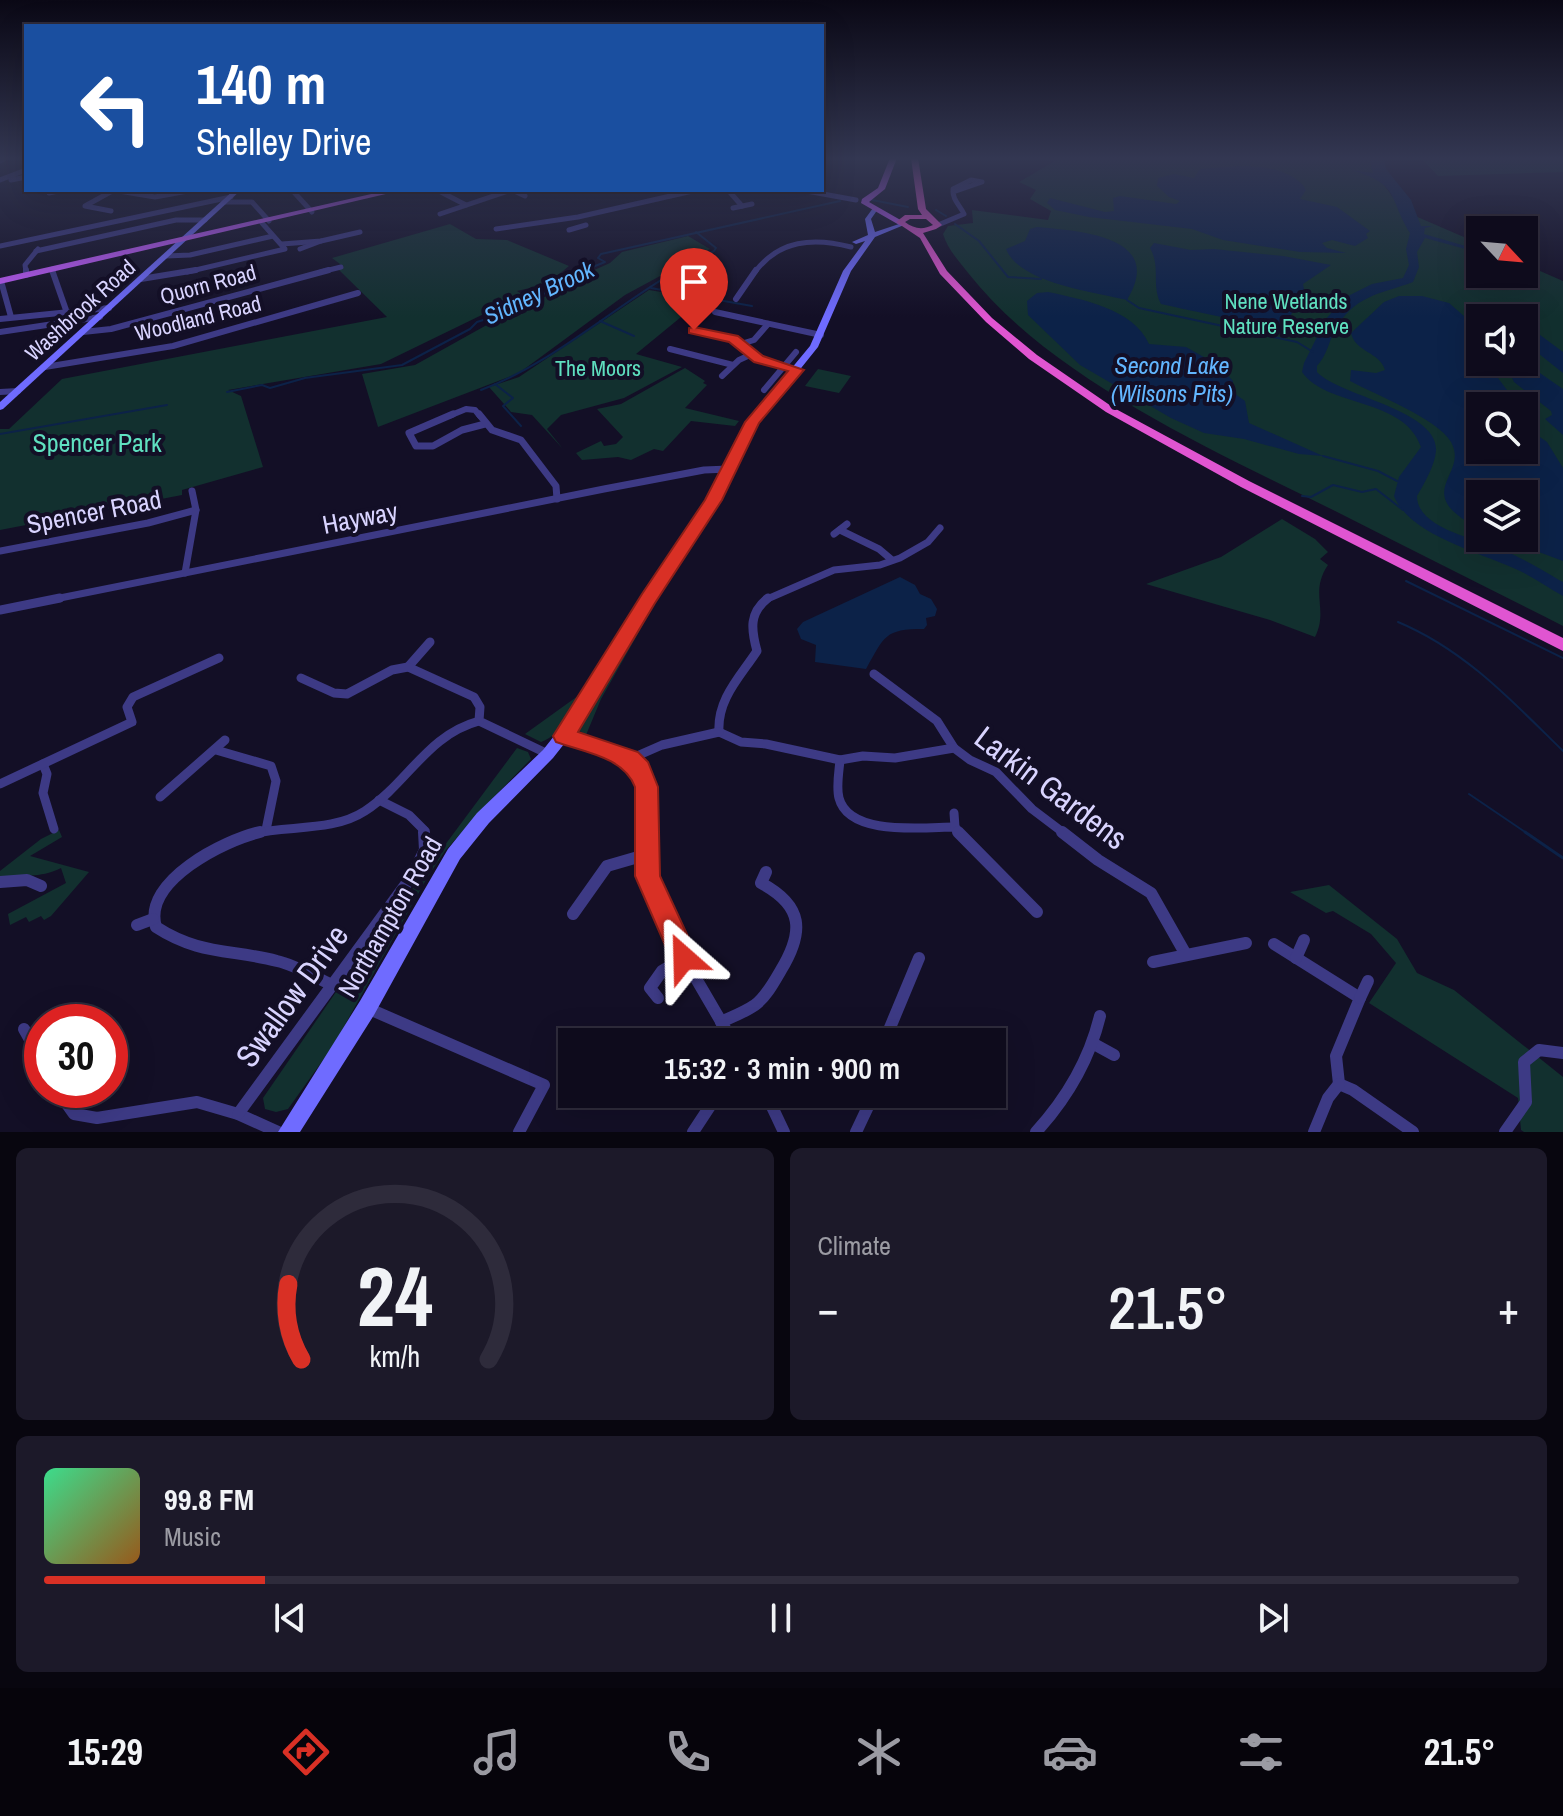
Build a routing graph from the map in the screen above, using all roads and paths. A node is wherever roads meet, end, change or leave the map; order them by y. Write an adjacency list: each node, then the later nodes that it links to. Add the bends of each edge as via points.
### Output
1 (172, 211): 22 (street)
2 (216, 211): 15 (main road, Washbrook Road)
3 (258, 211): 16 (street)
4 (317, 211): 12 (main road)
5 (450, 211): 13 (street)
6 (605, 211): 14 (street)
7 (867, 211): 26 (main road, Northampton Road)
8 (878, 211): 18 (main road)
9 (913, 211): 18 (highway)
10 (924, 211): 17 (highway)
11 (962, 211): 17 (street, via 955,219)
12 (312, 212): 16 (main road)
13 (440, 214)
14 (578, 217): 19 (street); 20 (street, via 588,227)
15 (205, 220): 24 (main road, Washbrook Road); 31 (street, via 176,220)
16 (266, 222): 23 (street); 24 (main road)
17 (933, 222): 18 (highway); 18 (highway); 75 (highway, via 935,242 972,293 1040,354 1092,390 1224,465)
18 (906, 224): 26 (main road); 77 (highway, via 923,237 943,272 989,320 1110,410)
19 (496, 229)
20 (569, 230)
21 (360, 232): 25 (street)
22 (48, 235): 29 (street); 31 (street)
23 (273, 236): 27 (street); 32 (street, via 190,255)
24 (191, 237): 28 (main road); 32 (main road, Washbrook Road)
25 (321, 241): 27 (street); 30 (street)
26 (859, 243): 39 (street, via 814,242 775,251); 50 (main road, Northampton Road)
27 (282, 244): 36 (street, via 285,249)
28 (163, 245): 32 (main road); 34 (main road)
29 (0, 246)
30 (300, 249)
31 (36, 251): 35 (street, via 25,265)
32 (170, 252): 36 (main road, Washbrook Road)
33 (341, 267): 49 (street, Quorn Road)
34 (52, 269): 35 (main road); 41 (street)
35 (26, 275): 37 (main road)
36 (141, 279): 40 (main road, Washbrook Road)
37 (0, 281): 43 (street)
38 (358, 293): 57 (street, Woodland Road, via 173,346)
39 (736, 299)
40 (109, 308): 41 (street); 44 (main road, Washbrook Road)
41 (66, 310): 43 (street)
42 (715, 312): 46 (street)
43 (11, 317): 45 (street)
44 (100, 317): 48 (street); 49 (main road, Washbrook Road)
45 (0, 319)
46 (768, 324): 50 (street); 51 (street, via 754,340)
47 (694, 330): 51 (street)
48 (0, 332)
49 (83, 332): 57 (main road, Washbrook Road)
50 (821, 335): 58 (main road, Northampton Road)
51 (741, 344): 54 (street)
52 (670, 349): 55 (street)
53 (796, 352): 56 (street)
54 (752, 354): 55 (street); 56 (street)
55 (733, 365): 59 (street)
56 (783, 366): 58 (street); 60 (street)
57 (45, 367): 61 (main road, Washbrook Road)
58 (797, 370): 65 (main road, Northampton Road, via 752,422)
59 (722, 376)
60 (764, 390)
61 (18, 391): 62 (street); 63 (main road, Washbrook Road)
62 (0, 392)
63 (0, 407)
64 (485, 424): 64 (street, via 468,409 409,433 423,448); 67 (street, via 521,440 556,486)
65 (729, 469): 67 (street, Hayway); 84 (main road, Northampton Road)
66 (192, 491): 68 (street, Spencer Road)
67 (557, 499): 73 (street, Hayway)
68 (196, 510): 71 (street, Spencer Road); 73 (street, Spencer Road)
69 (940, 528): 72 (street, via 934,540)
70 (840, 529): 72 (street)
71 (0, 551)
72 (892, 560): 83 (street, via 828,571 762,601 751,625 757,651 729,692)
73 (185, 573): 74 (street, Hayway)
74 (0, 610)
75 (1563, 635)
76 (430, 642): 79 (street)
77 (1563, 645)
78 (219, 658): 91 (street, via 133,697 127,707 132,722)
79 (408, 667): 81 (street, via 347,694); 82 (street, via 474,697)
80 (874, 674): 86 (street, Larkin Gardens, via 937,721)
81 (301, 678)
82 (479, 721): 88 (street); 94 (street, via 449,731)
83 (719, 732): 89 (street, via 690,742 650,746); 90 (street, via 741,742)
84 (564, 736): 88 (main road, Northampton Road); 89 (street)
85 (225, 740): 87 (street)
86 (954, 748): 90 (street); 110 (street, Larkin Gardens, via 996,772 1032,809 1098,860 1143,886)
87 (216, 750): 93 (street); 98 (street, via 271,766 276,781)
88 (548, 754): 119 (main road, Northampton Road, via 454,854)
89 (630, 759): 99 (street, via 647,787)
90 (840, 760): 96 (street, via 839,800 848,816 863,824)
91 (43, 764): 92 (street); 97 (street, via 43,793)
92 (0, 784)
93 (160, 797)
94 (379, 800): 98 (street, via 347,820); 116 (street, Swallow Drive, via 409,815 424,830 425,850 412,876)
95 (954, 813): 96 (street)
96 (955, 827): 103 (street)
97 (54, 829)
98 (266, 830): 105 (street, via 214,846 187,867 167,889)
99 (645, 855): 104 (street, via 607,866); 111 (street, via 648,876)
100 (766, 872): 121 (street, via 761,883 774,890 798,924 796,945 755,1005)
101 (0, 882): 102 (street, via 18,879)
102 (41, 886)
103 (1037, 912)
104 (573, 914)
105 (153, 919): 106 (street); 116 (street, via 173,938 209,951 279,961)
106 (137, 925)
107 (1304, 940): 113 (street)
108 (1246, 943): 110 (street)
109 (1274, 944): 113 (street)
110 (1185, 953): 114 (street)
111 (684, 958): 117 (street, via 662,971 650,988); 121 (street)
112 (919, 958): 123 (street)
113 (1296, 958): 118 (street)
114 (1153, 962)
115 (1368, 981): 118 (street)
116 (330, 984): 132 (street, Swallow Drive)
117 (658, 998)
118 (1360, 998): 127 (street, via 1336,1056)
119 (367, 1008): 135 (main road, Northampton Road); 136 (street, via 544,1085)
120 (1100, 1016): 124 (street)
121 (721, 1022): 122 (street)
122 (725, 1028)
123 (890, 1028)
124 (1094, 1044): 126 (street); 139 (street, via 1076,1079)
125 (1563, 1053): 142 (street, via 1539,1050 1524,1062 1526,1102)
126 (1114, 1055)
127 (1339, 1084): 140 (street); 141 (street)
128 (70, 1108): 132 (street, via 74,1114 97,1118 197,1102)
129 (709, 1108): 137 (street)
130 (773, 1108): 138 (street)
131 (869, 1108): 133 (street)
132 (238, 1114): 134 (street)
133 (861, 1130)
134 (278, 1132)
135 (288, 1132)
136 (519, 1132)
137 (693, 1132)
138 (784, 1132)
139 (1036, 1132)
140 (1314, 1132)
141 (1413, 1132)
142 (1505, 1132)

